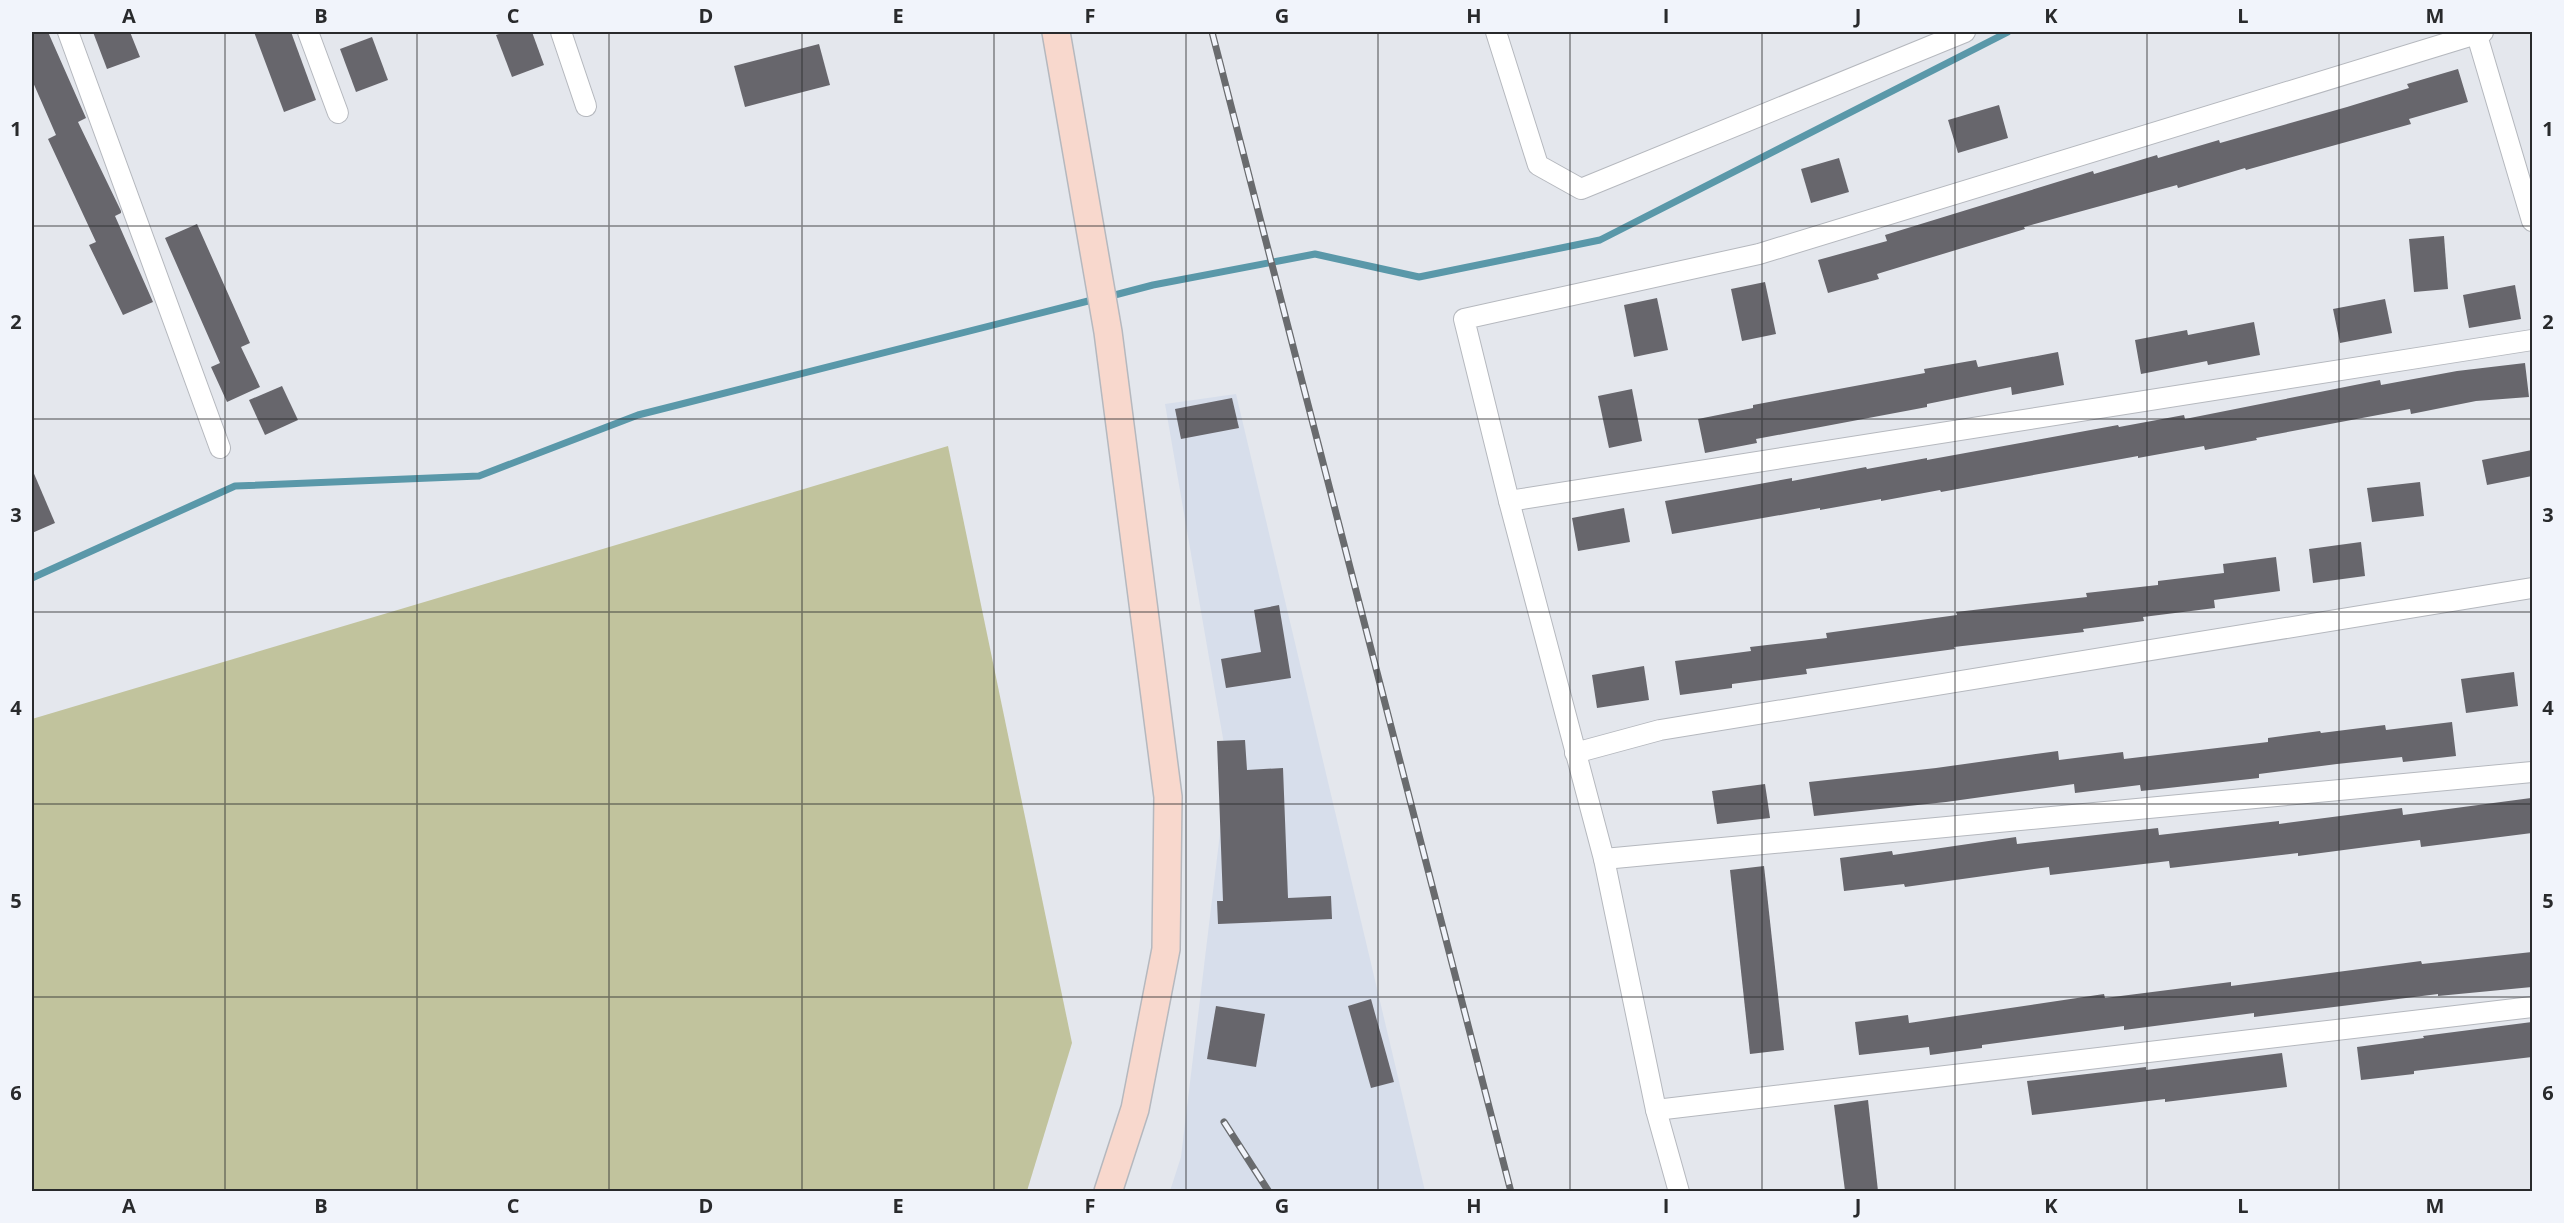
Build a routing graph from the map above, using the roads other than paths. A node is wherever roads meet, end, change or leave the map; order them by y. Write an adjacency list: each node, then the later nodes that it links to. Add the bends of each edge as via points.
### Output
1 (68, 32): 12 (street)
2 (308, 32): 9 (street)
3 (561, 32): 8 (street)
4 (1056, 32): 20 (main road, via 1108,332 1168,797 1166,949 1135,1109)
5 (1496, 32): 6 (street, via 1538,165 1581,189)
6 (1965, 32)
7 (2478, 32): 10 (street); 13 (street, via 1760,254 1464,319)
8 (586, 106)
9 (338, 113)
10 (2532, 221)
11 (2532, 340): 13 (street)
12 (220, 448)
13 (1509, 501): 15 (street)
14 (2532, 588): 15 (street, via 1660,730)
15 (1575, 753): 17 (street)
16 (2532, 772): 17 (street)
17 (1604, 859): 19 (street)
18 (2532, 1007): 19 (street)
19 (1656, 1110): 21 (street)
20 (1108, 1191)
21 (1679, 1191)

